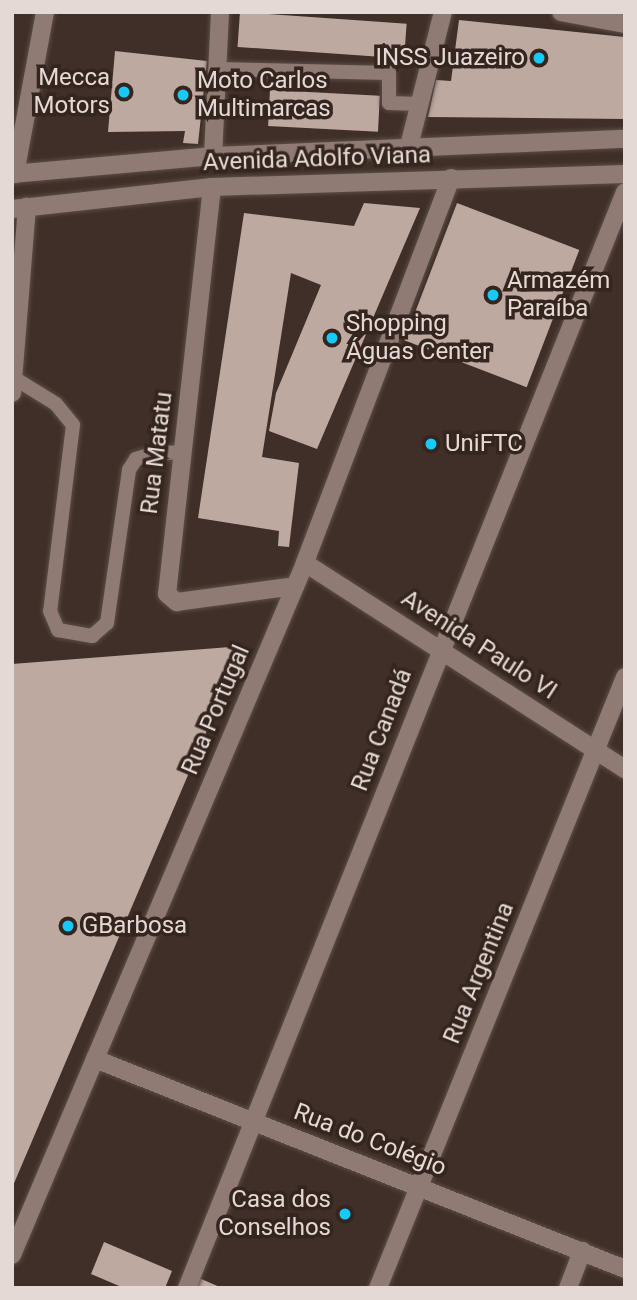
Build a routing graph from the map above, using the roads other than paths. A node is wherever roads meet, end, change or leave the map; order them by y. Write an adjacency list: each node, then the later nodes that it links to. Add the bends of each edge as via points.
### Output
1 (45, 12): 11 (street)
2 (220, 12): 6 (street)
3 (443, 12): 7 (street)
4 (561, 12): 5 (street)
5 (625, 24)
6 (217, 69): 7 (lane, via 389,73 388,103); 10 (street)
7 (420, 104): 9 (street)
8 (625, 139): 9 (street, Avenida Adolfo Viana)
9 (409, 146): 10 (street, Avenida Adolfo Viana)
10 (212, 156): 11 (street, Avenida Adolfo Viana)
11 (14, 174)
12 (625, 174): 13 (street, Avenida Adolfo Viana)
13 (452, 178): 14 (street, Avenida Adolfo Viana); 20 (street, Rua Portugal)
14 (212, 187): 16 (street, Avenida Adolfo Viana); 19 (street, Rua Matatu)
15 (625, 192): 17 (street, Rua Canadá)
16 (20, 208): 18 (street)
17 (621, 211): 22 (street, Rua Canadá)
18 (13, 385): 19 (lane, via 56,404 73,425 50,611 58,630 80,636 102,631 129,470 136,459)
19 (183, 452): 21 (street, Rua Matatu, via 167,594 177,602)
20 (305, 563): 21 (street, Rua Portugal); 22 (street, Avenida Paulo VI)
21 (295, 586): 26 (street, Rua Portugal)
22 (441, 647): 24 (street, Avenida Paulo VI); 27 (street, Rua Canadá)
23 (625, 677): 24 (street, Rua Argentina)
24 (595, 750): 25 (street, Avenida Paulo VI); 28 (street, Rua Argentina)
25 (625, 769)
26 (95, 1059): 27 (street, Rua do Colégio); 30 (street, Rua Portugal)
27 (255, 1121): 28 (street, Rua do Colégio); 32 (street, Rua Canadá)
28 (420, 1185): 29 (street, Rua do Colégio); 33 (street, Rua Argentina)
29 (582, 1251): 31 (street, Rua do Colégio); 34 (street)
30 (12, 1255)
31 (625, 1269)
32 (187, 1288)
33 (378, 1288)
34 (568, 1288)

